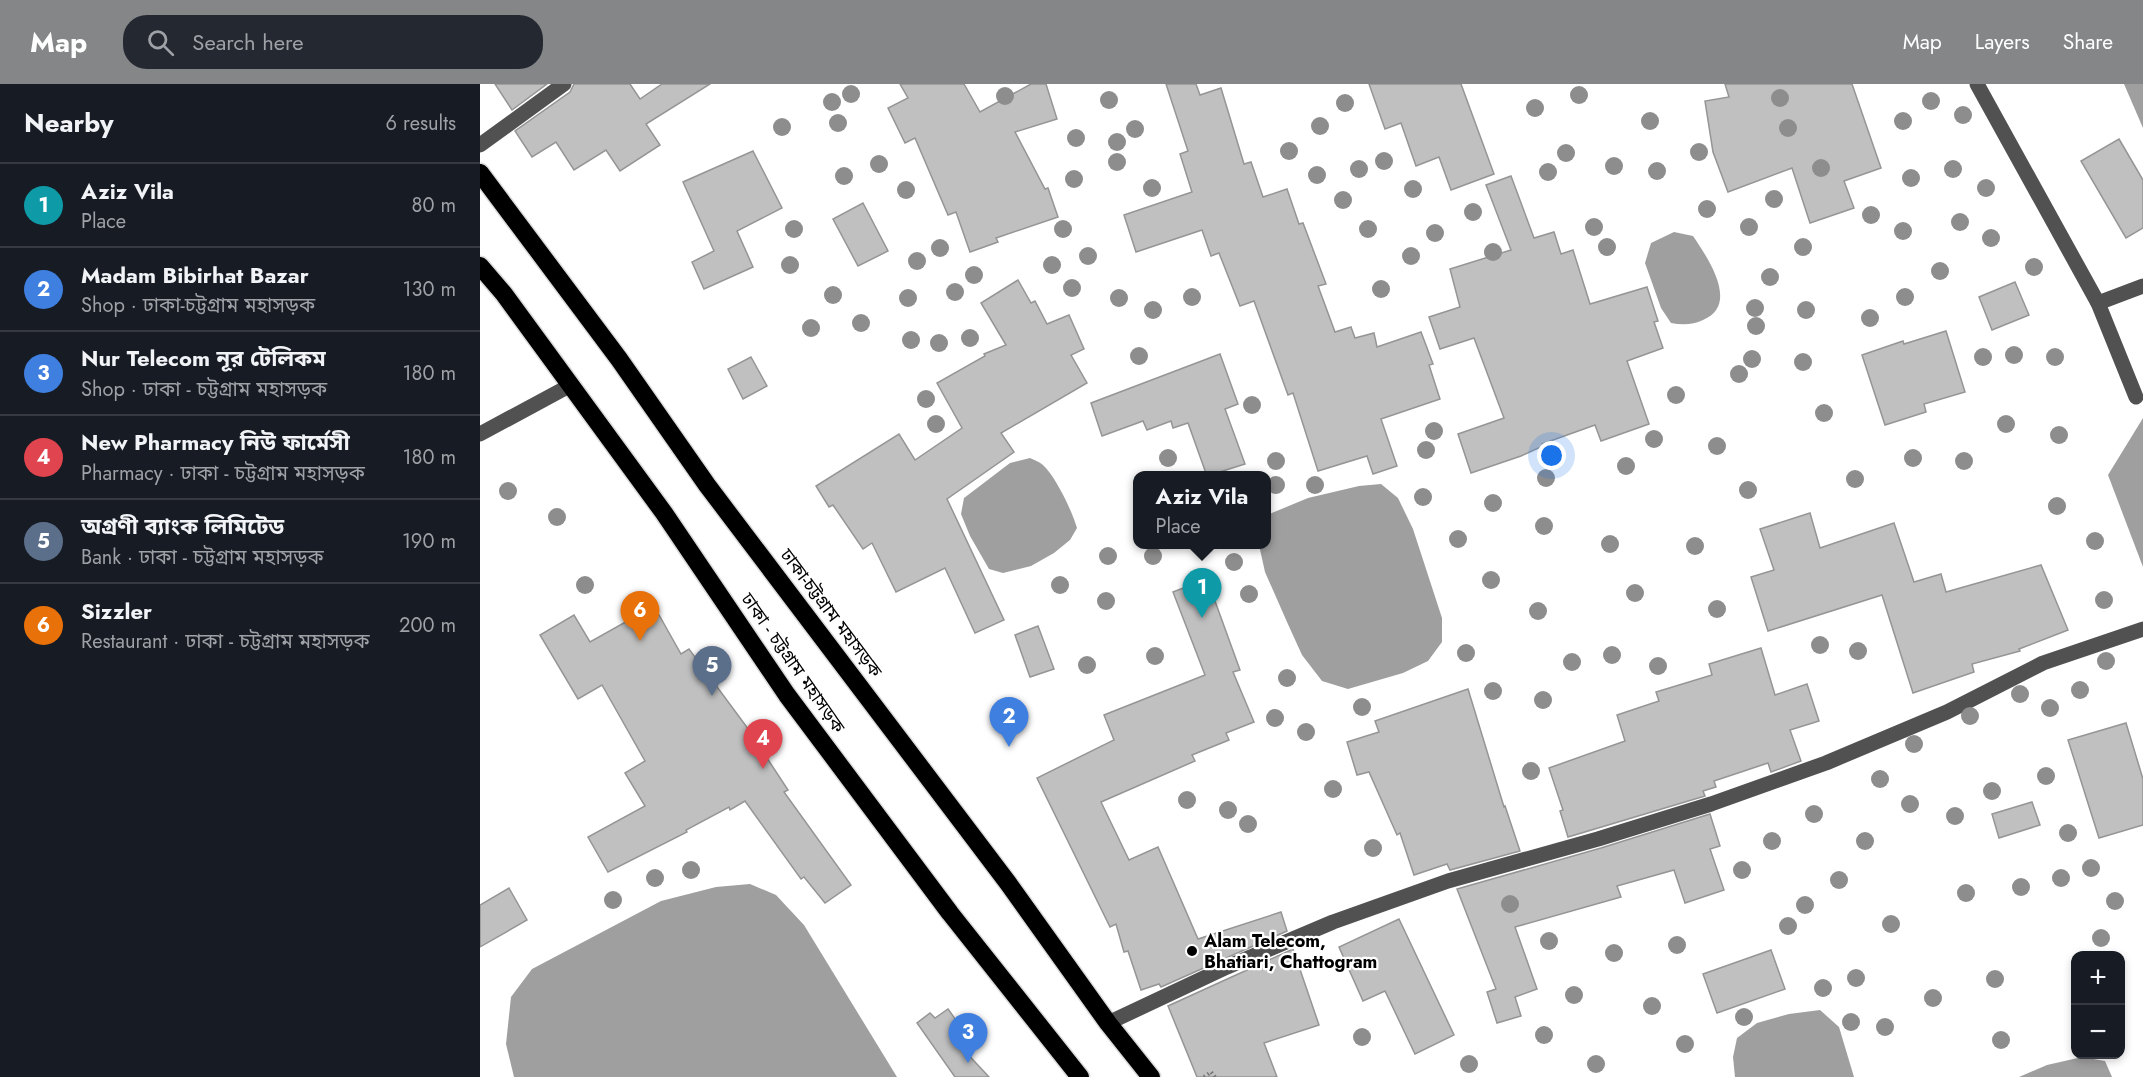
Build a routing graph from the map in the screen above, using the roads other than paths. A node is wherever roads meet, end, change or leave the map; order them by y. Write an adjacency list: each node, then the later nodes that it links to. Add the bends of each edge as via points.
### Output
1 (564, 84): 3 (street)
2 (1977, 84): 7 (street)
3 (480, 145)
4 (480, 173): 12 (highway, ঢাকা-চট্টগ্রাম মহাসড়ক)
5 (480, 266): 8 (highway, ঢাকা - চট্টগ্রাম মহাসড়ক)
6 (2143, 286): 7 (street)
7 (2098, 303): 9 (street)
8 (571, 386): 10 (street); 13 (highway, ঢাকা - চট্টগ্রাম মহাসড়ক, via 664,513 787,695 950,913)
9 (2136, 397)
10 (480, 434)
11 (2143, 628): 12 (street, via 2043,663 1947,712 1826,763 1598,839 1448,880 1333,922)
12 (1108, 1023): 14 (highway, ঢাকা-চট্টগ্রাম মহাসড়ক)
13 (1080, 1077)
14 (1150, 1077)

